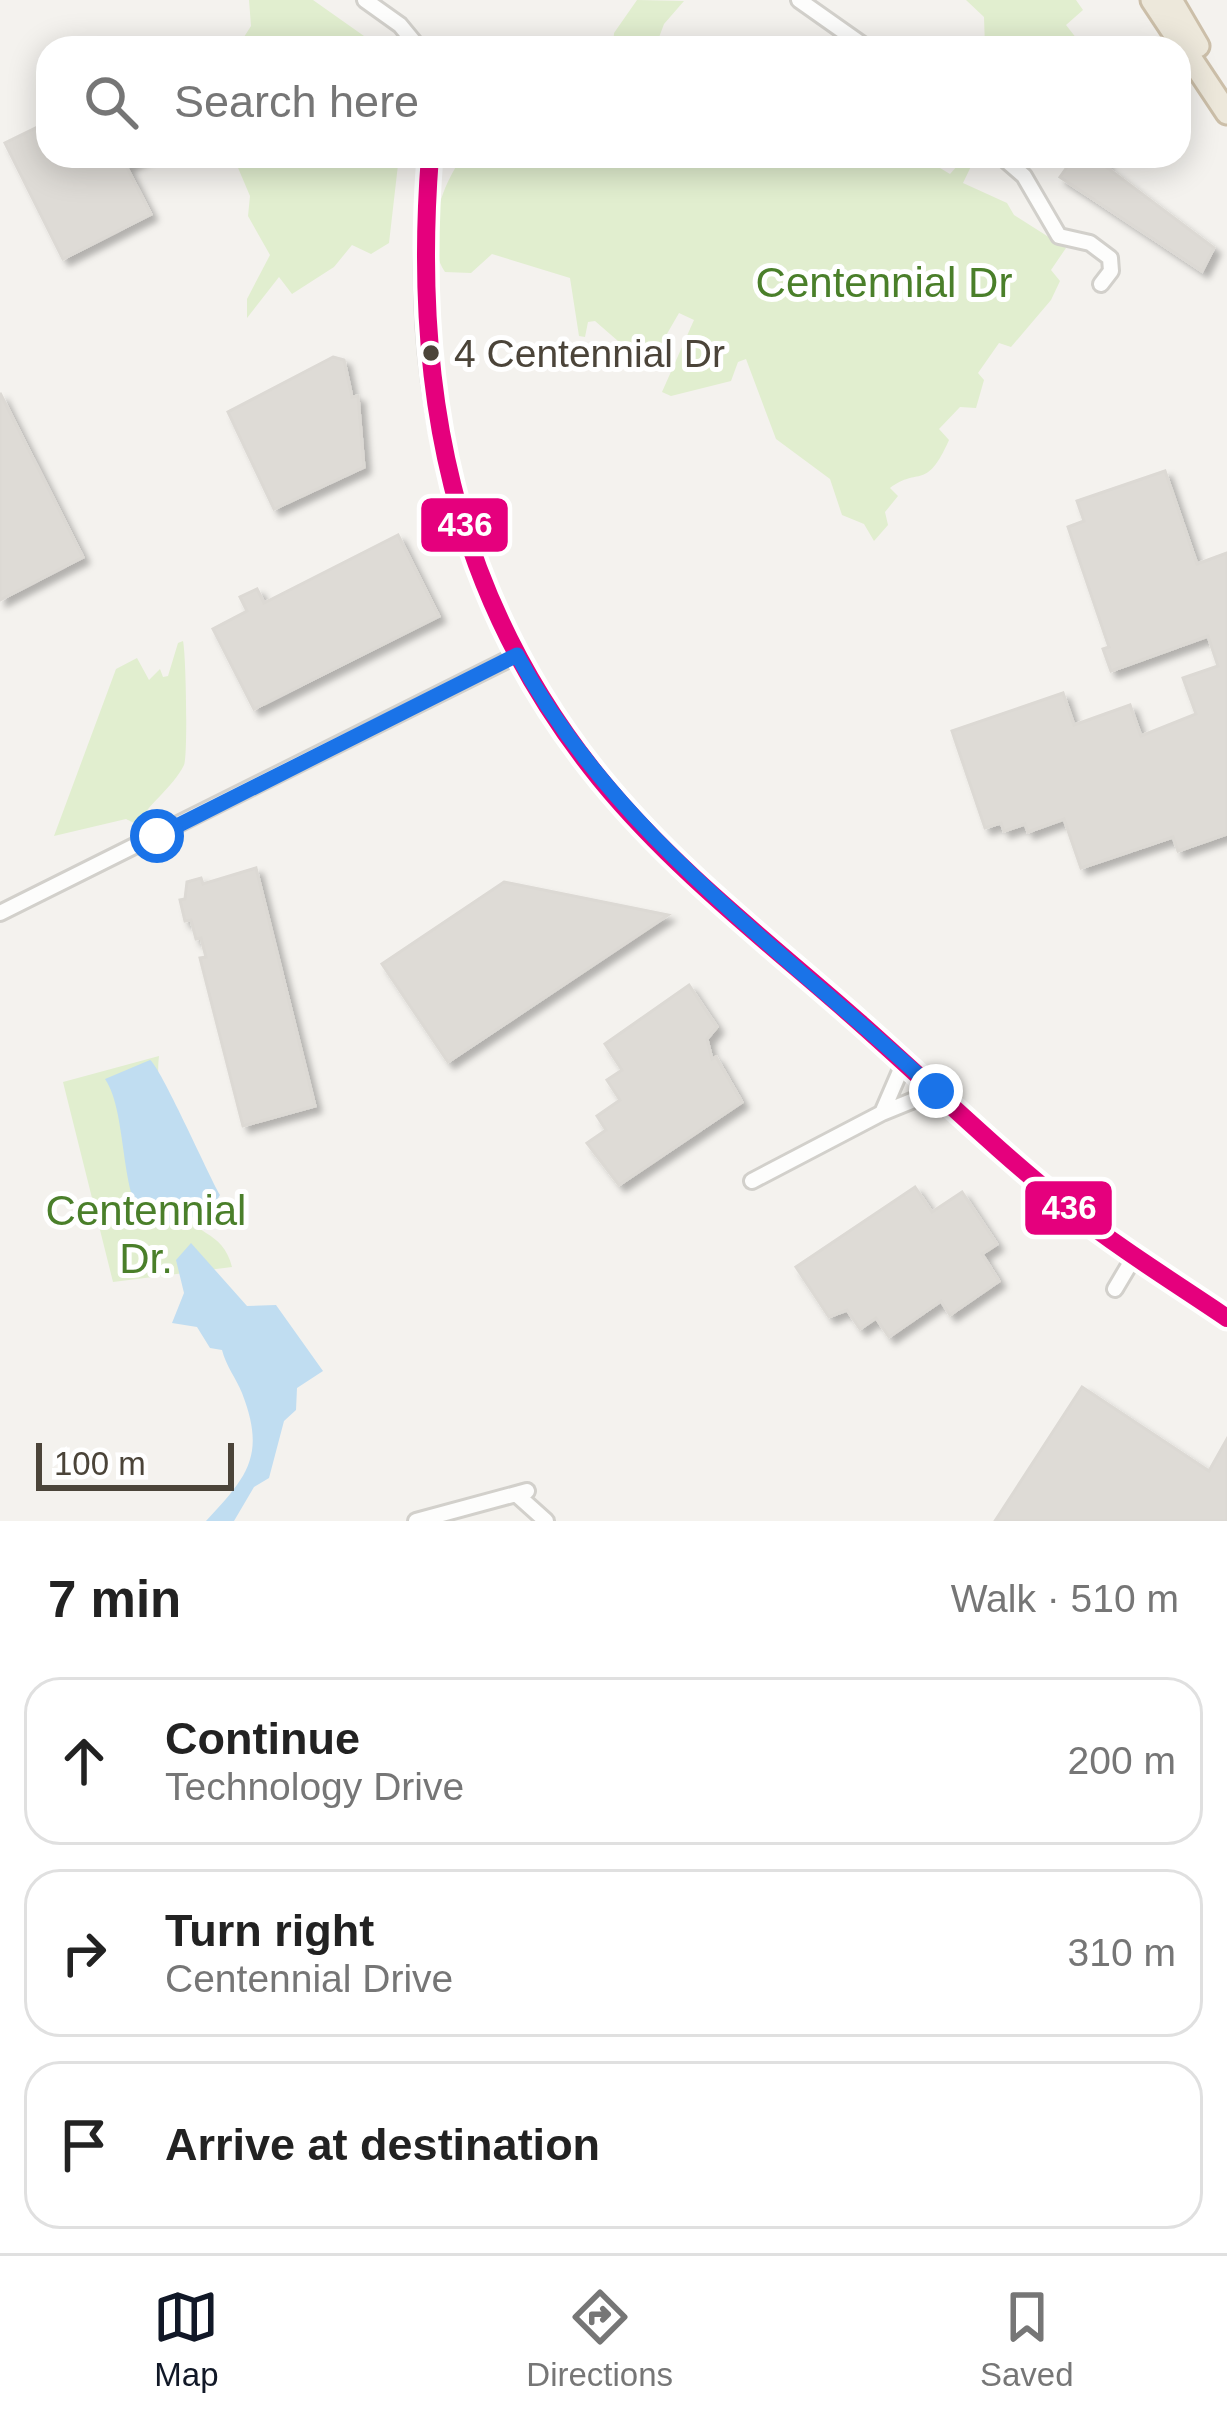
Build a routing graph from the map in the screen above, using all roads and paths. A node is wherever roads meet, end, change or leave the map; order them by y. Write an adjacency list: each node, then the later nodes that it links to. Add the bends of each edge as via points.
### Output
1 (365, 0): 5 (street)
2 (799, 0): 6 (street)
3 (1152, 0): 7 (highway)
4 (1171, 0): 9 (highway)
5 (408, 36)
6 (850, 36)
7 (1176, 36)
8 (1191, 59): 10 (highway)
9 (1227, 98)
10 (1227, 113)
11 (429, 168): 14 (street, via 422,255 428,386 464,537)
12 (1015, 168): 13 (street, via 1059,236 1110,258)
13 (1101, 284)
14 (517, 655): 15 (street); 16 (street, via 574,744 637,820)
15 (0, 913)
16 (904, 1062): 17 (street); 18 (street)
17 (936, 1091): 18 (street); 20 (street)
18 (882, 1113): 19 (street)
19 (752, 1181)
20 (1134, 1257): 21 (street); 22 (street)
21 (1114, 1288)
22 (1227, 1318)
23 (416, 1521): 24 (street, via 522,1492)
24 (546, 1521)

